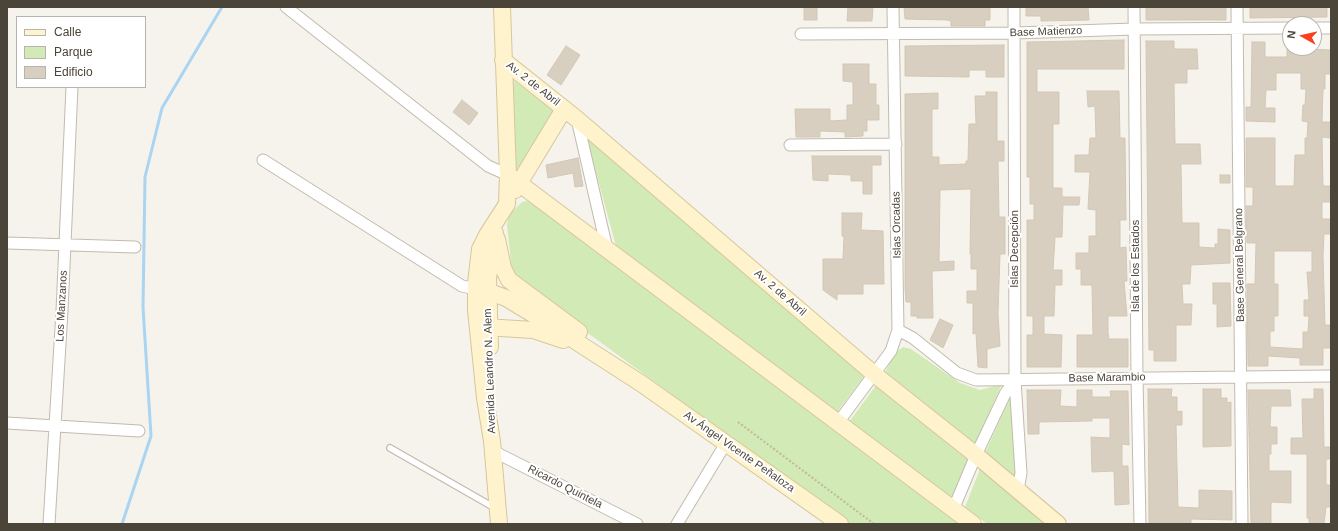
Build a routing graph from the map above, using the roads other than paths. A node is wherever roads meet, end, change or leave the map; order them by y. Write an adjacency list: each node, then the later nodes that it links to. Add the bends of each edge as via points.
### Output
1 (286, 7): 20 (street, via 488,166)
2 (502, 7): 13 (main road, Avenida Leandro N. Alem)
3 (893, 7): 12 (street, Islas Orcadas)
4 (1014, 7): 10 (street, Islas Decepción)
5 (1134, 7): 9 (street, Isla de los Estados)
6 (1237, 7): 7 (street, Base General Belgrano)
7 (1237, 28): 8 (street, Base Matienzo); 9 (street, Base Matienzo); 32 (street, Base General Belgrano)
8 (1282, 28)
9 (1134, 29): 10 (street, Base Matienzo); 33 (street, Isla de los Estados)
10 (1015, 33): 12 (street, Base Matienzo); 34 (street, Islas Decepción)
11 (801, 34): 12 (street, Base Matienzo)
12 (894, 34): 17 (street, Islas Orcadas)
13 (503, 60): 15 (main road, Av. 2 de Abril); 20 (main road, Avenida Leandro N. Alem)
14 (72, 88): 23 (street, Los Manzanos)
15 (564, 109): 16 (main road, Av. 2 de Abril); 20 (main road)
16 (578, 119): 25 (street); 30 (main road, Av. 2 de Abril)
17 (896, 144): 18 (street); 28 (street, Islas Orcadas)
18 (790, 145)
19 (262, 160): 26 (street)
20 (514, 179): 21 (main road, Avenida Leandro N. Alem); 25 (main road)
21 (500, 217): 26 (main road, Avenida Leandro N. Alem); 29 (main road, via 503,268 509,280 615,360)
22 (7, 243): 23 (street)
23 (65, 245): 24 (street); 38 (street, Los Manzanos)
24 (135, 247)
25 (607, 249): 37 (main road)
26 (479, 297): 27 (main road, via 482,324); 29 (main road, via 506,298); 41 (main road, Avenida Leandro N. Alem, via 485,398)
27 (489, 328): 35 (main road, via 533,330 560,339); 41 (main road, Avenida Leandro N. Alem)
28 (898, 330): 30 (street, Islas Orcadas, via 891,351); 34 (street, Base Marambio, via 913,338 966,378)
29 (623, 372): 35 (main road)
30 (874, 374): 37 (street, Islas Orcadas); 43 (main road, Av. 2 de Abril)
31 (1331, 376): 32 (street, Base Marambio)
32 (1241, 377): 33 (street, Base Marambio); 54 (street, Base General Belgrano)
33 (1137, 378): 34 (street, Base Marambio); 53 (street, Isla de los Estados)
34 (1015, 380): 43 (street, via 1005,394); 44 (street, Islas Decepción, via 1021,473)
35 (638, 381): 40 (main road, Av Ángel Vicente Peñaloza)
36 (7, 423): 38 (street)
37 (837, 424): 45 (main road)
38 (55, 426): 39 (street); 47 (street, Los Manzanos)
39 (139, 431)
40 (726, 443): 49 (street); 50 (main road, Av Ángel Vicente Peñaloza)
41 (492, 446): 46 (main road); 48 (street, Ricardo Quintela)
42 (390, 448): 46 (lane)
43 (976, 455): 44 (main road, Av. 2 de Abril); 45 (street)
44 (1018, 490): 52 (main road, Av. 2 de Abril)
45 (953, 510): 51 (main road)
46 (498, 517)
47 (49, 524)
48 (637, 524)
49 (677, 524)
50 (840, 524)
51 (973, 524)
52 (1058, 524)
53 (1140, 524)
54 (1242, 524)

